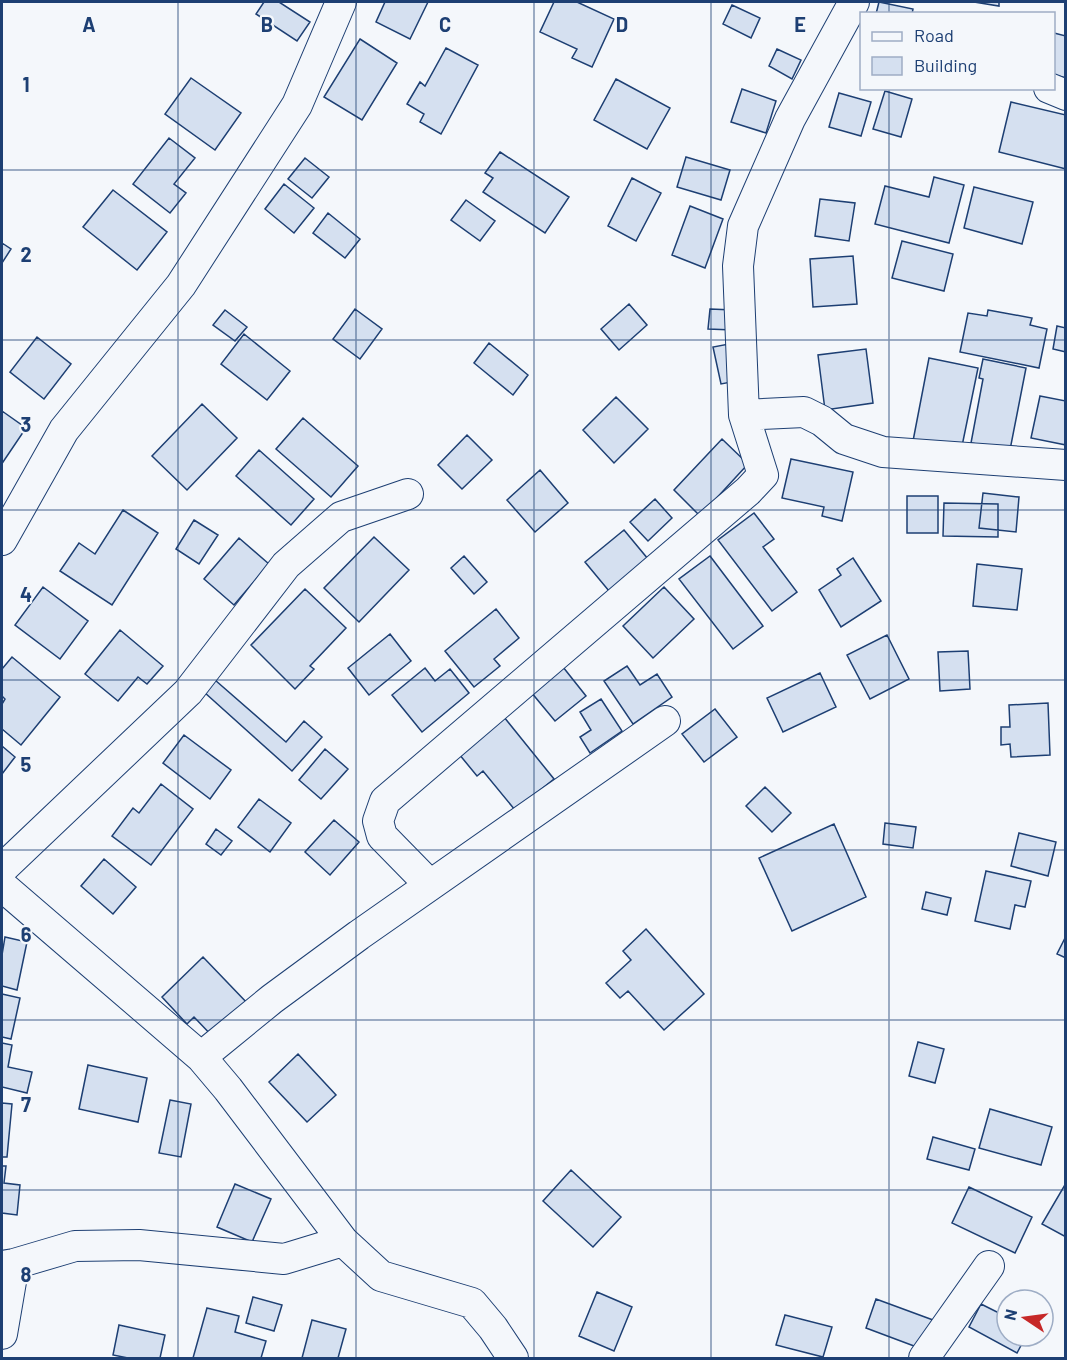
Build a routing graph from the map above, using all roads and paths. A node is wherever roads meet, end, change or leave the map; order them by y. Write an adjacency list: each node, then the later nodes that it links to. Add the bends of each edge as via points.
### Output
1 (341, 2): 6 (street, via 297,105 181,285 64,430)
2 (854, 2): 3 (street, via 790,119 743,226 738,266)
3 (744, 415): 4 (street, via 804,412 844,439 883,452); 9 (street, via 763,475 385,801 378,821 382,836)
4 (1065, 465)
5 (408, 494): 8 (street, via 341,517 286,565 188,692)
6 (2, 540)
7 (665, 721): 9 (street)
8 (2, 869)
9 (429, 885): 11 (street, via 272,999)
10 (2, 886): 11 (street)
11 (201, 1058): 12 (street)
12 (343, 1241): 13 (street, via 284,1259 139,1245 75,1246); 16 (street, via 381,1276 472,1303)
13 (8, 1265): 15 (street)
14 (989, 1266): 17 (street)
15 (2, 1334)
16 (513, 1359)
17 (924, 1359)

